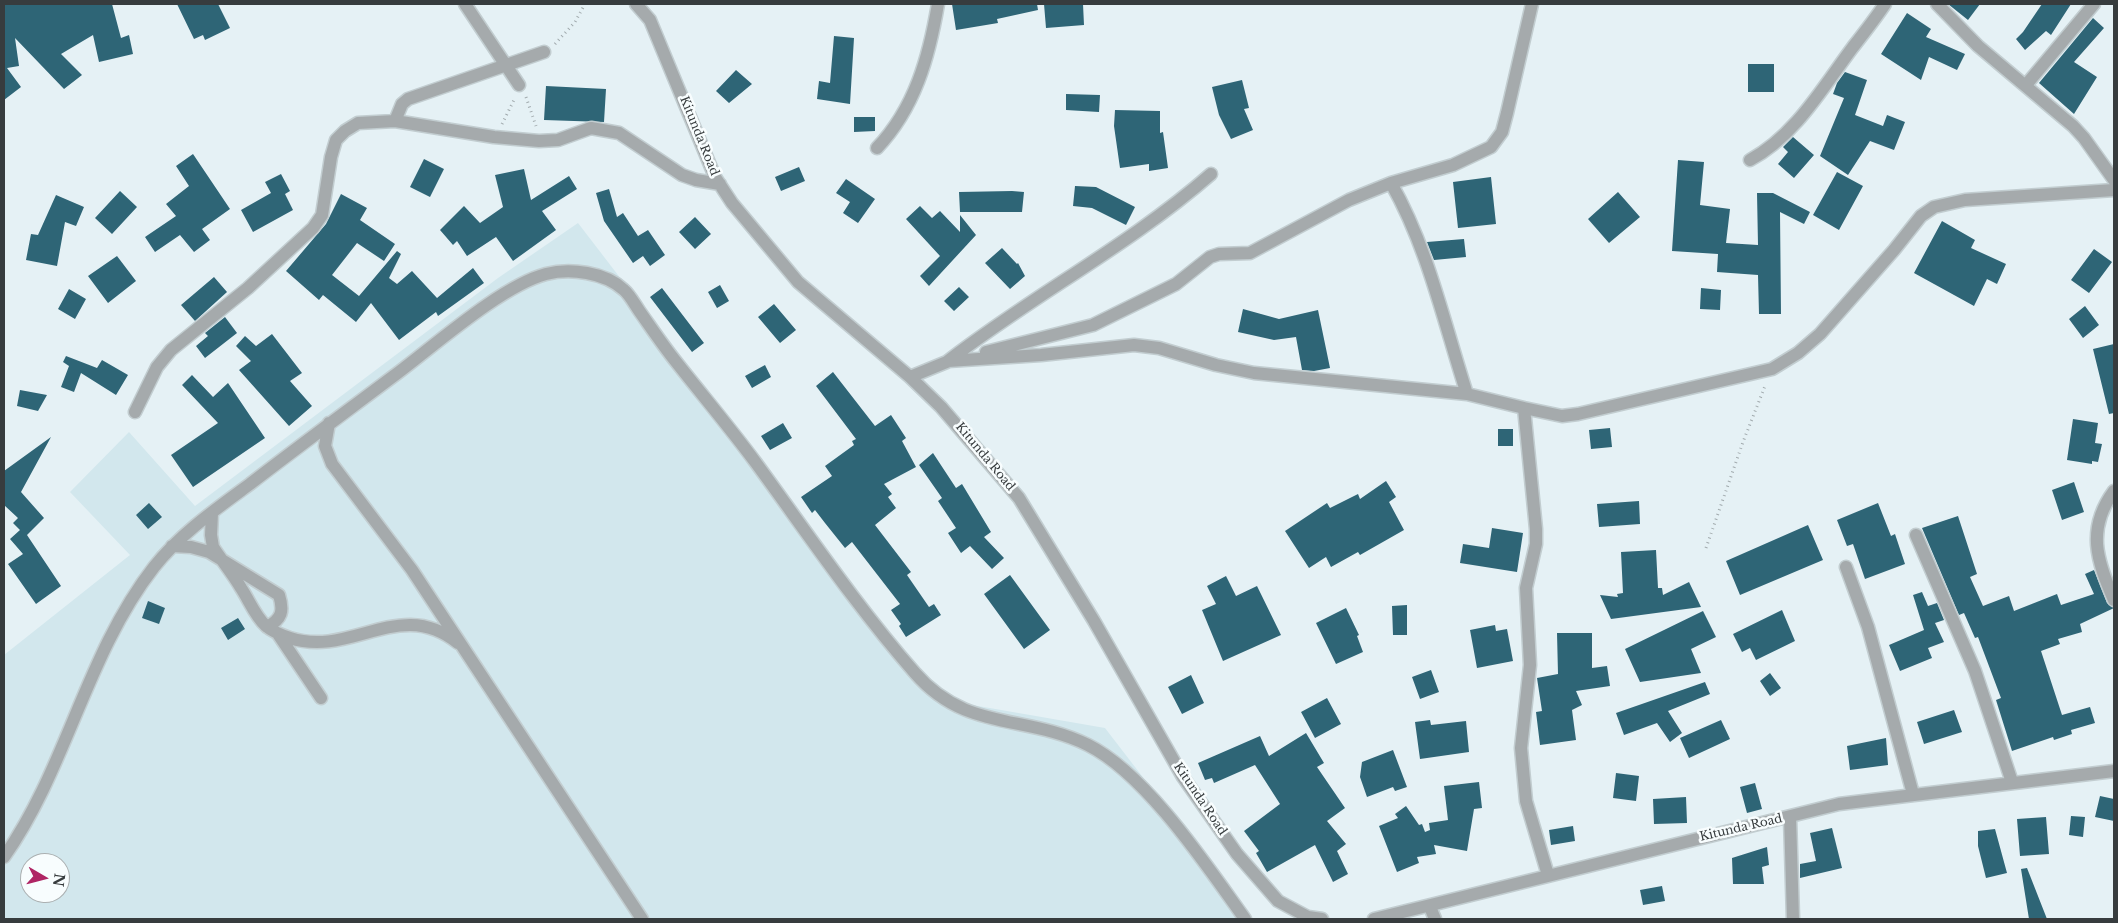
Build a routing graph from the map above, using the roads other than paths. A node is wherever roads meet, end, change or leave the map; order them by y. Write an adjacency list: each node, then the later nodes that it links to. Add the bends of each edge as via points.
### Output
1 (465, 4): 9 (street)
2 (636, 4): 18 (street, Kitunda Road, via 650,20)
3 (938, 4): 13 (street, via 919,80 904,116)
4 (1532, 4): 17 (street, via 1502,132 1491,148 1453,165)
5 (1884, 4): 14 (street, via 1805,112 1765,152)
6 (1937, 4): 10 (street, via 1978,46)
7 (2094, 4): 10 (street)
8 (544, 52): 9 (street)
9 (507, 67): 11 (street); 12 (street, via 408,99 402,104)
10 (2026, 84): 16 (street, via 2084,138)
11 (519, 85)
12 (395, 121): 18 (street, via 539,141 558,140 591,128 619,133 682,175); 24 (street, via 358,123 336,140 322,214 313,228 248,288 171,350 157,367)
13 (877, 148)
14 (1750, 160)
15 (1211, 174): 20 (street, via 1152,223 992,327)
16 (2114, 180)
17 (1391, 183): 20 (street, via 1349,200 1250,253 1210,257 1176,284 1093,325); 22 (street, via 1409,214)
18 (720, 184): 21 (street, Kitunda Road, via 798,282)
19 (2114, 190): 23 (street, via 1965,200 1934,207 1921,216 1820,334 1772,369 1578,414 1562,416)
20 (948, 361): 21 (street); 22 (street, via 1134,345 1159,348 1254,373)
21 (910, 377): 45 (street, Kitunda Road, via 972,441 1019,498 1183,777 1237,854 1278,901 1308,917)
22 (1468, 394): 23 (street)
23 (1524, 408): 41 (street, via 1536,544 1526,588 1530,665 1521,748 1526,801)
24 (135, 412)
25 (329, 423): 27 (street); 34 (street, via 325,446 332,464 412,570); 44 (street, via 504,295 543,274 565,271 598,275 623,289 663,346 755,461 842,583 938,697 974,714 1070,737 1112,761 1172,822)
26 (2114, 491): 32 (street, via 2105,503 2096,535 2098,557)
27 (212, 512): 29 (street); 30 (street, via 213,547)
28 (1916, 536): 37 (street, via 1975,671)
29 (172, 546): 30 (street, via 200,549); 40 (street, via 125,610 21,834)
30 (220, 558): 33 (street, via 260,619); 33 (street, via 278,595 283,606)
31 (1846, 567): 38 (street, via 1868,627)
32 (2114, 600)
33 (273, 631): 34 (street, via 309,643 330,643 389,626 411,624 439,632); 35 (street)
34 (463, 647): 43 (street)
35 (321, 698)
36 (2114, 770): 37 (street, Kitunda Road)
37 (2012, 782): 38 (street, Kitunda Road)
38 (1913, 794): 39 (street, Kitunda Road, via 1839,804)
39 (1790, 817): 41 (street, Kitunda Road); 48 (street)
40 (4, 858)
41 (1548, 875): 42 (street, Kitunda Road)
42 (1430, 907): 46 (street, Kitunda Road); 47 (street)
43 (642, 919)
44 (1245, 919)
45 (1322, 919)
46 (1374, 919)
47 (1435, 919)
48 (1793, 919)

